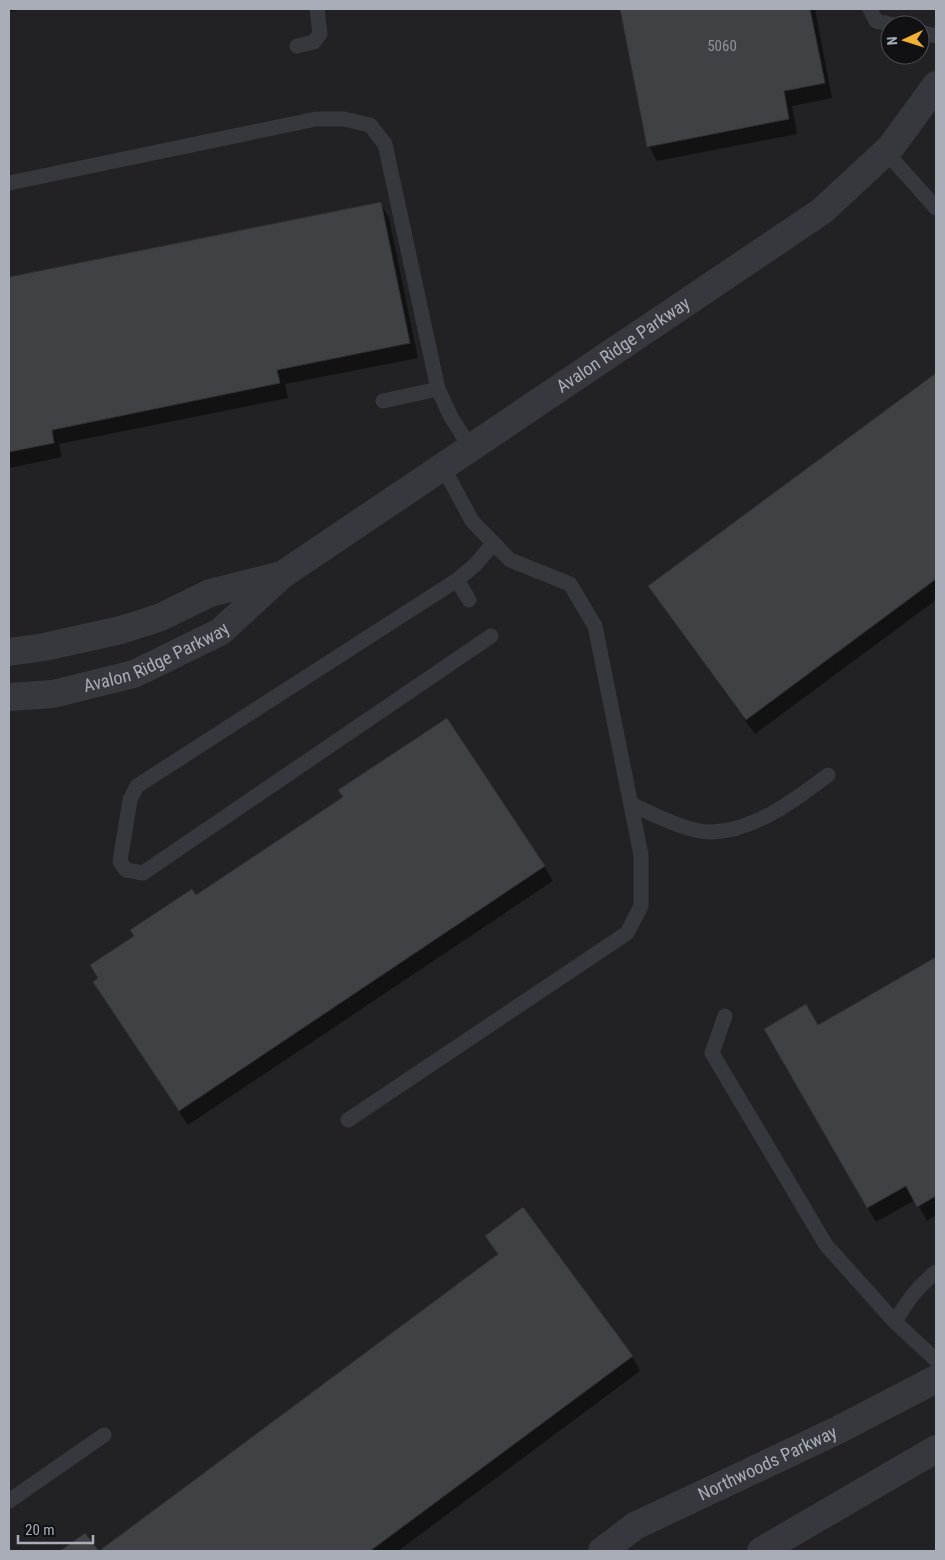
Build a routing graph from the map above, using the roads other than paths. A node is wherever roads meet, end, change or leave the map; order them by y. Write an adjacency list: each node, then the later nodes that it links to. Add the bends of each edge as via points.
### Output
1 (317, 9): 4 (lane, via 320,34 314,42)
2 (870, 9): 3 (lane, via 876,21)
3 (880, 22)
4 (297, 46)
5 (936, 85): 6 (street, Avalon Ridge Parkway)
6 (886, 152): 8 (lane); 11 (street, Avalon Ridge Parkway, via 822,211)
7 (9, 183): 9 (lane, via 316,119 344,119 370,125 385,144)
8 (936, 208)
9 (438, 388): 10 (lane); 11 (lane)
10 (383, 401)
11 (470, 447): 12 (street, Avalon Ridge Parkway)
12 (442, 466): 13 (lane, via 472,521); 14 (street, Avalon Ridge Parkway)
13 (494, 543): 15 (lane); 21 (lane, via 510,560 570,584 595,626)
14 (282, 575): 18 (street, Avalon Ridge Parkway, via 210,594 160,617 121,630); 19 (street, Avalon Ridge Parkway, via 220,632 134,674 53,694)
15 (457, 580): 16 (lane); 17 (lane, via 137,786 130,800 120,861 126,870 143,873)
16 (469, 600)
17 (491, 636)
18 (9, 652)
19 (9, 697)
20 (828, 775): 21 (lane, via 784,808 741,826 713,832 681,825)
21 (630, 804): 23 (lane, via 641,855 641,906 627,933)
22 (725, 1016): 25 (lane, via 712,1052 826,1245)
23 (348, 1120)
24 (936, 1272): 25 (lane, via 906,1302)
25 (895, 1322): 26 (lane)
26 (936, 1360)
27 (936, 1379): 31 (street, Northwoods Parkway, via 838,1430 635,1526)
28 (104, 1435): 30 (lane)
29 (936, 1450): 32 (street)
30 (9, 1501)
31 (602, 1551)
32 (761, 1551)

